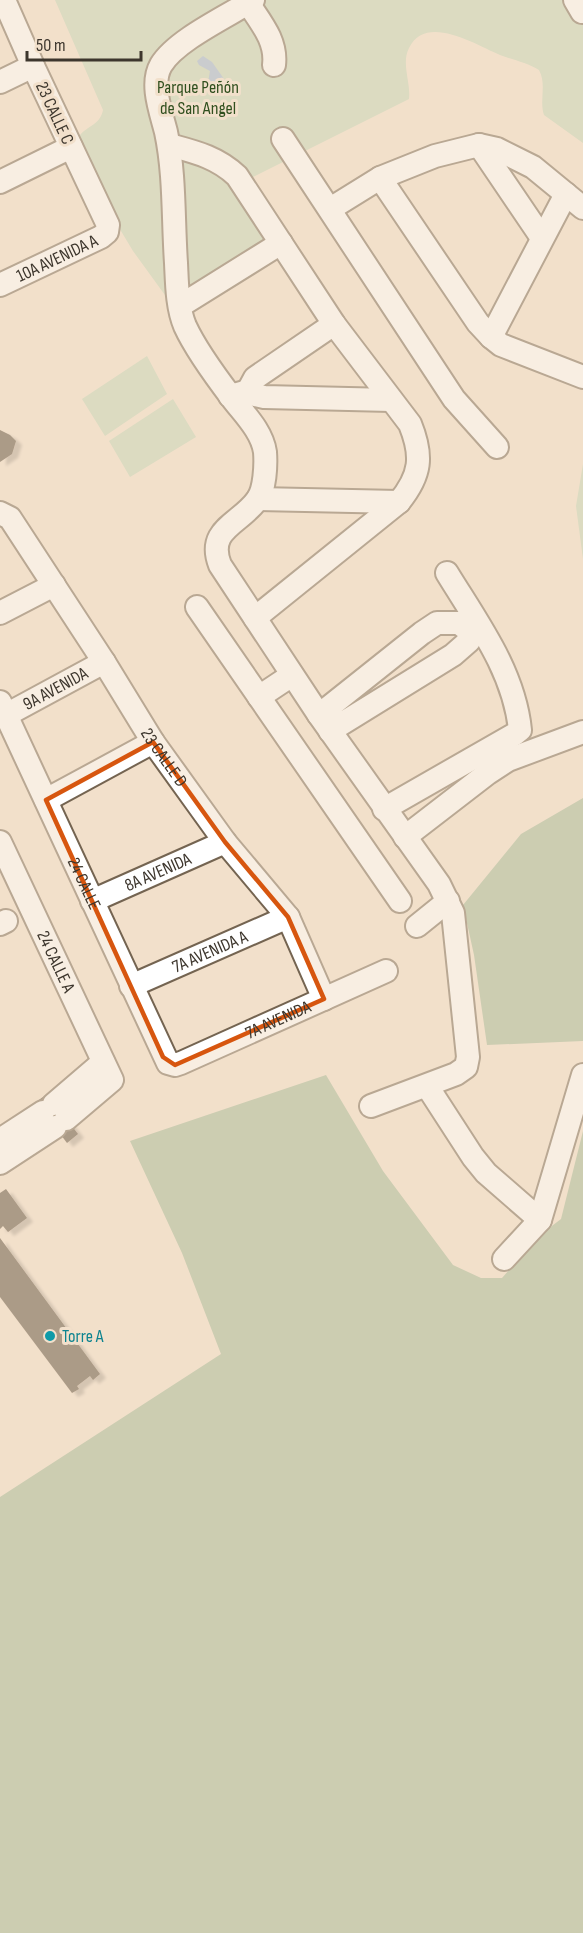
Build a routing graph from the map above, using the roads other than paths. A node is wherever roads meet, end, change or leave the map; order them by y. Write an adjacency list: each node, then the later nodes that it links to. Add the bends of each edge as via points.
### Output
1 (4, 0): 4 (street, 23 CALLE C)
2 (250, 2): 3 (street, via 273,42); 7 (street, via 170,52 159,68 158,103)
3 (274, 65)
4 (33, 66): 5 (street); 9 (street, 23 CALLE C)
5 (0, 82)
6 (283, 139): 13 (street)
7 (169, 145): 16 (street, via 204,154 225,165 237,176); 18 (street)
8 (479, 145): 10 (street, via 435,156); 12 (street, via 497,149 533,167); 15 (street)
9 (71, 147): 11 (street); 14 (street, 23 CALLE C)
10 (380, 178): 13 (street); 20 (street)
11 (0, 182)
12 (574, 201): 15 (street)
13 (330, 209): 24 (street, via 453,399)
14 (108, 225): 17 (street, 10A AVENIDA A, via 101,237)
15 (542, 238): 20 (street)
16 (281, 243): 18 (street); 19 (street)
17 (0, 285)
18 (180, 306): 22 (street, via 194,342)
19 (334, 324): 22 (street, via 255,378); 23 (street)
20 (490, 337): 21 (street, via 501,345)
21 (583, 377)
22 (239, 394): 23 (street); 25 (street, via 264,448 266,467)
23 (392, 400): 26 (street, via 410,424 420,456 411,488)
24 (497, 447)
25 (258, 499): 26 (street); 32 (street, via 225,530 215,552)
26 (399, 502): 32 (street)
27 (2, 513): 29 (street, 23 CALLE D, via 10,518)
28 (447, 573): 41 (street, via 496,653 511,687 520,730)
29 (54, 585): 31 (street); 33 (street, 23 CALLE D)
30 (197, 607): 35 (street)
31 (0, 613)
32 (255, 618): 34 (street)
33 (104, 662): 36 (street, 9A AVENIDA); 39 (street, 23 CALLE D)
34 (292, 675): 35 (street); 37 (street)
35 (259, 697): 46 (street)
36 (3, 709): 40 (street, 24 CALLE)
37 (324, 723): 37 (street, via 437,623 459,622 468,630 469,640 453,655); 41 (street)
38 (583, 732): 42 (street, via 508,760)
39 (153, 742): 40 (street); 44 (street, 23 CALLE D)
40 (46, 800): 45 (street, 24 CALLE)
41 (384, 809): 42 (street)
42 (405, 837): 47 (street)
43 (0, 842): 57 (street, 24 CALLE A, via 108,1071)
44 (225, 842): 45 (street, 8A AVENIDA); 48 (street, 23 CALLE D)
45 (92, 901): 51 (street, 24 CALLE)
46 (400, 901)
47 (448, 901): 49 (street); 55 (street, via 456,929 468,1057 466,1067)
48 (288, 917): 51 (street, 7A AVENIDA A); 52 (street, 23 CALLE D)
49 (417, 926)
50 (386, 971): 52 (street, 7A AVENIDA)
51 (131, 986): 53 (street, 24 CALLE)
52 (324, 999): 53 (street, 7A AVENIDA, via 181,1063)
53 (168, 1063)
54 (583, 1075): 60 (street)
55 (427, 1086): 56 (street); 60 (street, via 486,1173)
56 (371, 1106)
57 (55, 1115): 58 (street); 59 (street)
58 (0, 1140)
59 (0, 1163)
60 (540, 1220): 61 (street)
61 (504, 1260)

